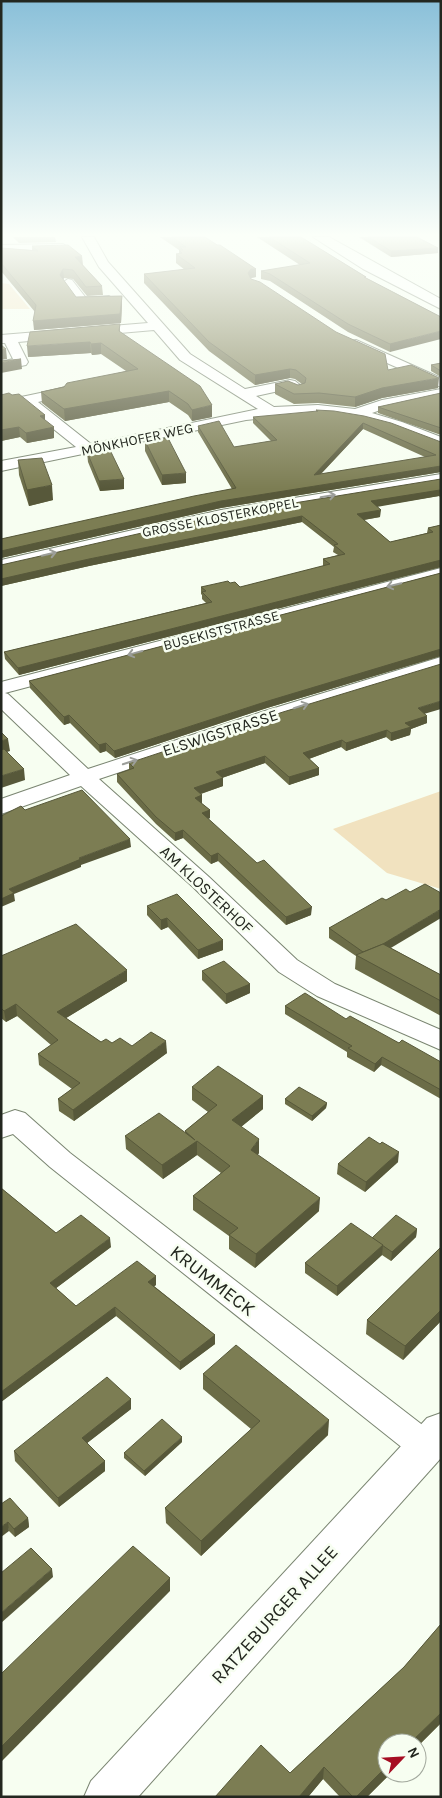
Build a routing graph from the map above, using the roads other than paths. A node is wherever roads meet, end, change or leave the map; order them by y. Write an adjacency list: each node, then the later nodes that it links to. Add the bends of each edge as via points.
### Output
1 (153, 321): 2 (street)
2 (157, 326): 4 (street); 10 (street, via 195,364)
3 (342, 337): 6 (street)
4 (5, 339): 5 (street, via 14,346 21,362)
5 (1, 366)
6 (441, 383)
7 (298, 389): 10 (street, via 290,384)
8 (59, 393): 14 (street, via 26,400)
9 (441, 393): 12 (street, via 382,404)
10 (243, 394): 11 (street)
11 (272, 412): 12 (street, MÖNKHOFER WEG, via 318,409); 14 (street, MÖNKHOFER WEG)
12 (356, 414): 13 (street, MÖNKHOFER WEG, via 410,428)
13 (441, 443)
14 (88, 449): 15 (street, MÖNKHOFER WEG)
15 (1, 466)
16 (441, 479): 17 (street, GROSSE KLOSTERKOPPEL, one-way to 16, via 221,515)
17 (1, 565)
18 (441, 573): 20 (street, BUSEKISTSTRASSE, one-way to 20)
19 (441, 663): 22 (street, ELSWIGSTRASSE, one-way to 19)
20 (1, 688)
21 (1, 698): 22 (street, AM KLOSTERHOF)
22 (84, 777): 23 (street, ELSWIGSTRASSE); 24 (street, AM KLOSTERHOF, via 288,966 326,990)
23 (1, 807)
24 (441, 1040)
25 (1, 1128): 26 (street, KRUMMECK, via 15,1120 60,1160)
26 (434, 1438): 27 (main road, RATZEBURGER ALLEE)
27 (107, 1797)

